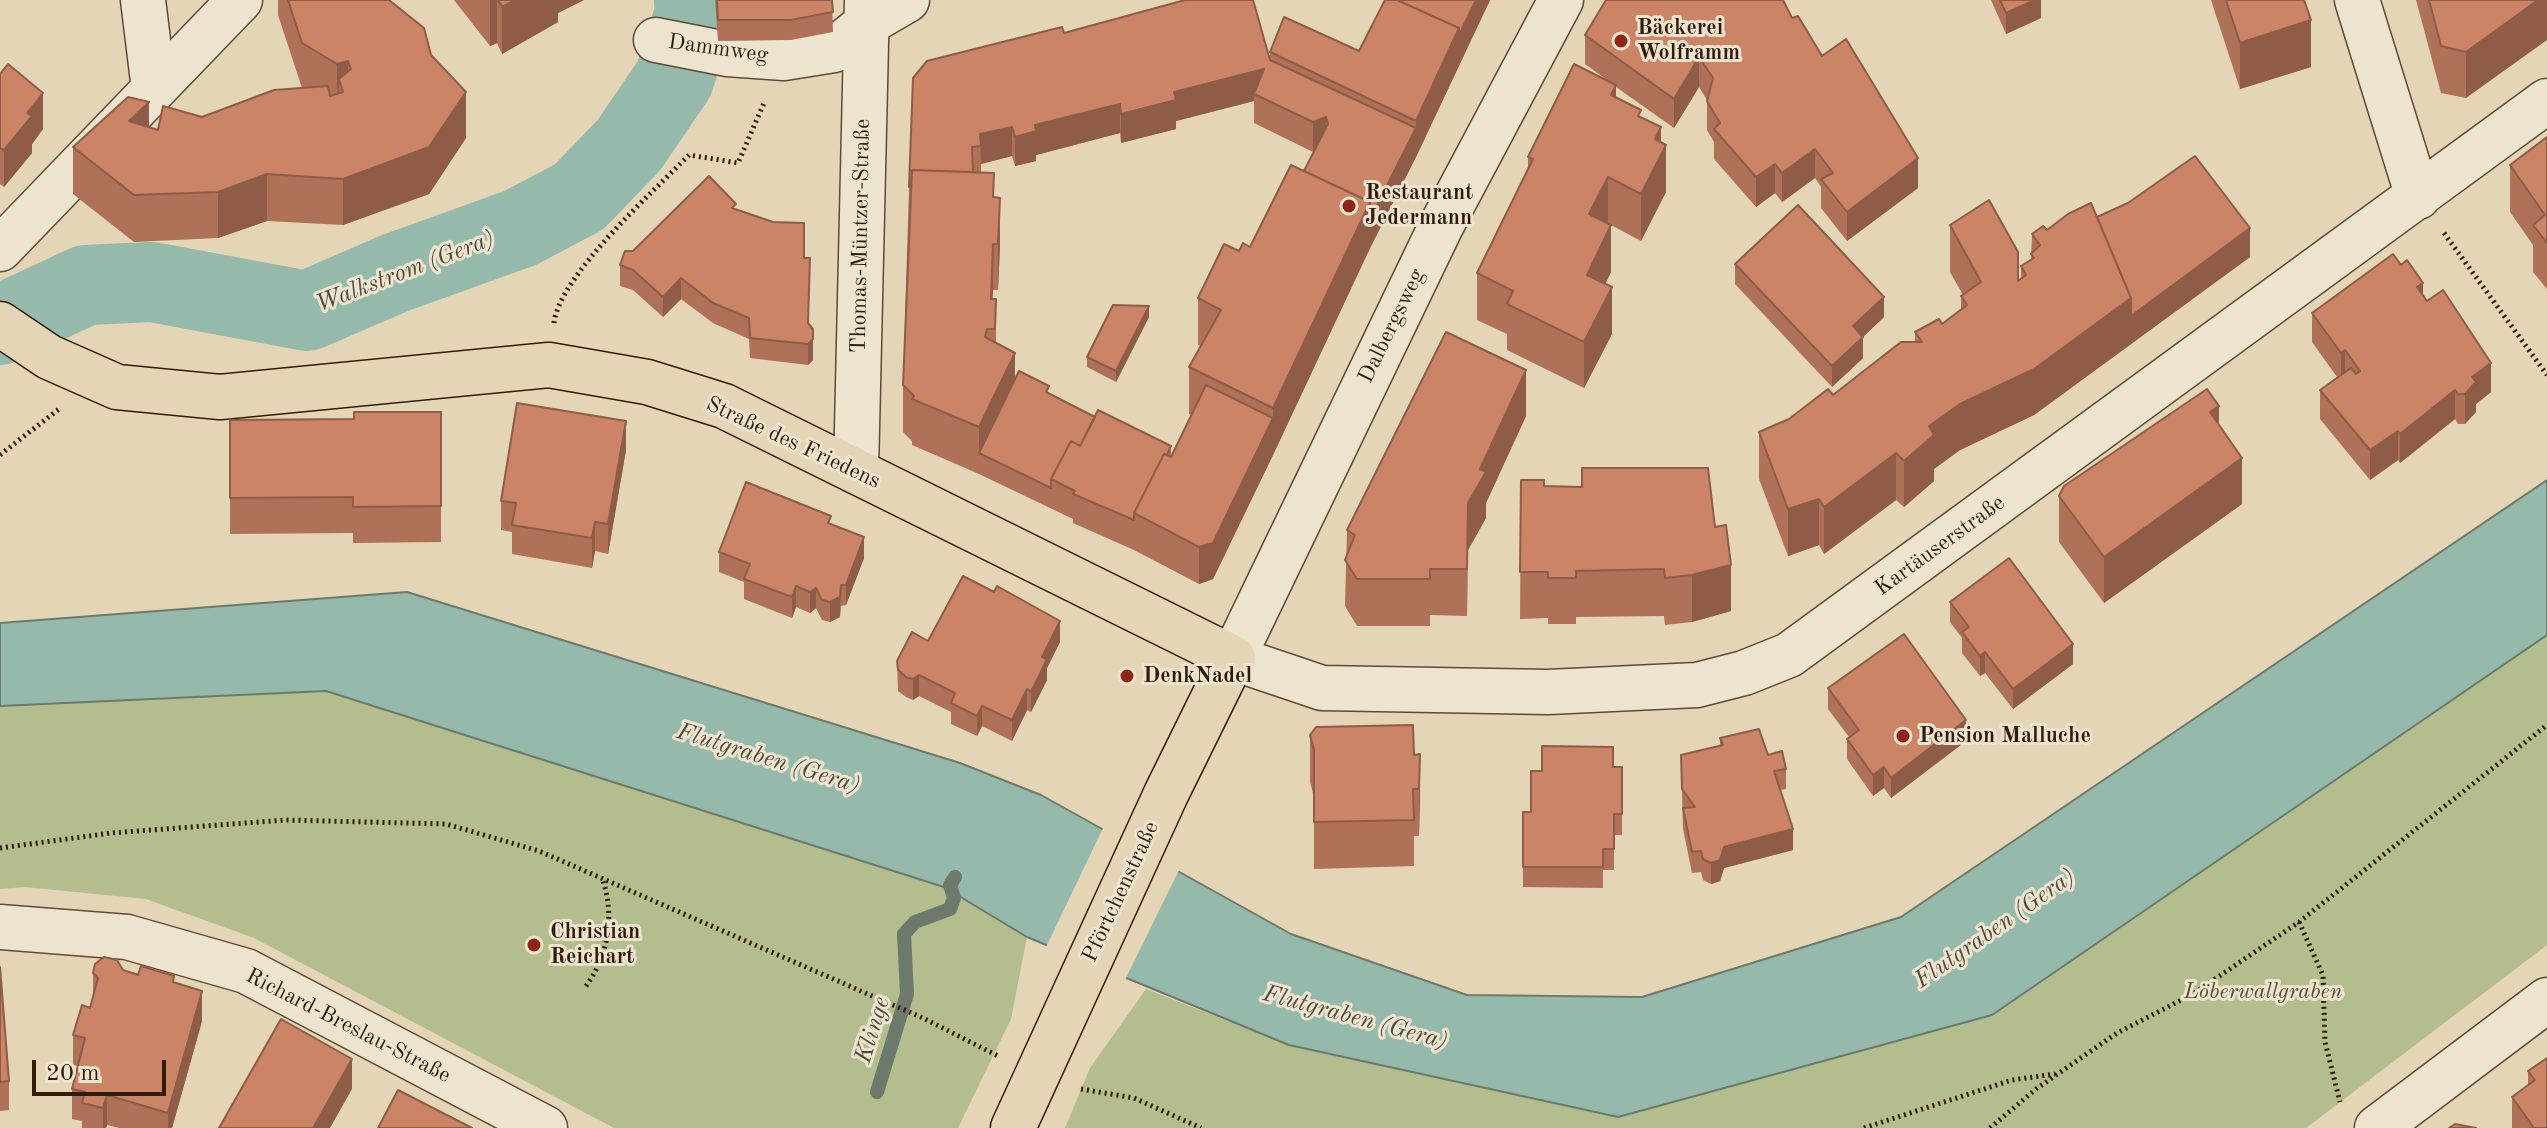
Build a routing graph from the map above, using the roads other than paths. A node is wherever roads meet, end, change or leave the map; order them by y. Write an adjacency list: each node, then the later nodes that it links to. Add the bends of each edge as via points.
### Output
1 (143, 0): 8 (street)
2 (240, 0): 8 (street)
3 (907, 0): 6 (street, Dammweg)
4 (1561, 0): 14 (street, Dalbergsweg, via 1441,226)
5 (2357, 0): 10 (street)
6 (867, 12): 7 (street, Dammweg, via 834,50 784,58); 13 (street, Thomas-Müntzer-Straße)
7 (656, 40)
8 (154, 89): 11 (street)
9 (2547, 101): 10 (street, Kartäuserstraße)
10 (2418, 197): 14 (street, Kartäuserstraße, via 1789,655 1744,673 1697,685 1548,692 1322,688)
11 (0, 249)
12 (0, 324): 13 (main road, Straße des Friedens, via 49,357 117,387 220,397 549,365 647,382 724,406)
13 (856, 471): 14 (main road, Straße des Friedens)
14 (1233, 658): 18 (main road, Pförtchenstraße)
15 (0, 927): 17 (street, Richard-Breslau-Straße, via 127,937 246,971)
16 (2547, 1000): 19 (street)
17 (545, 1128)
18 (1013, 1128)
19 (2377, 1128)

